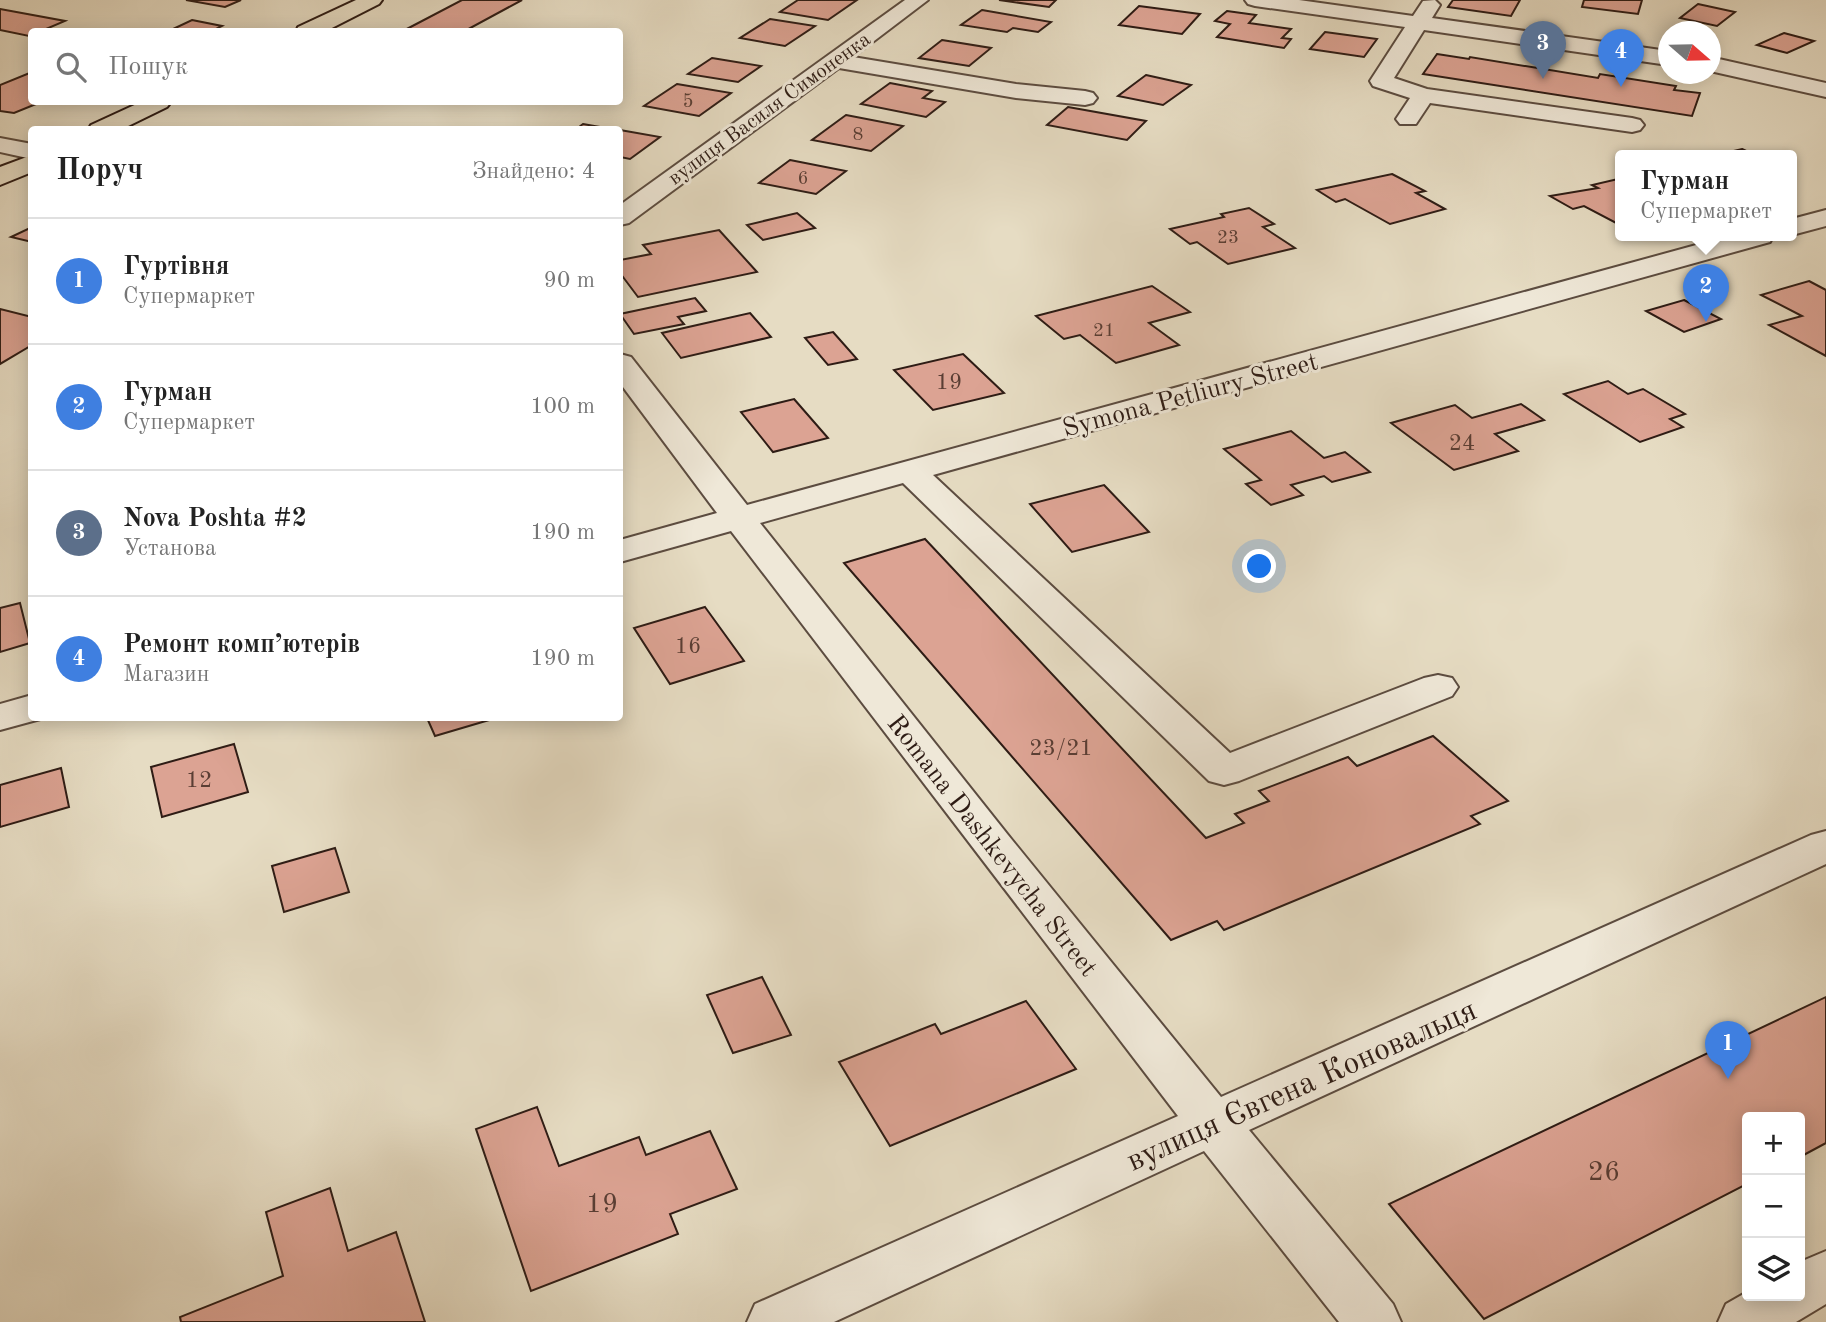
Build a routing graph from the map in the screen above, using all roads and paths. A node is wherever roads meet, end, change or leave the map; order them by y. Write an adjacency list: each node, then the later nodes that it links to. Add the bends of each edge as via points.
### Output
1 (372, 0): 6 (main road)
2 (918, 0): 8 (street, вулиця Василя Симоненка)
3 (1255, 0): 5 (street)
4 (1433, 0): 5 (street)
5 (1416, 23): 7 (street); 11 (street, via 1381,81)
6 (314, 28)
7 (1658, 57)
8 (835, 61): 12 (street); 21 (street, вулиця Василя Симоненка)
9 (1721, 66): 10 (street)
10 (1826, 90)
11 (1424, 95): 14 (street); 15 (street)
12 (1086, 98)
13 (153, 105): 16 (main road)
14 (1408, 119)
15 (1632, 125)
16 (108, 126)
17 (0, 145): 18 (street)
18 (28, 151)
19 (28, 164): 20 (main road)
20 (0, 177)
21 (623, 215)
22 (1826, 218): 23 (street)
23 (1797, 226)
24 (1741, 241): 26 (street, Symona Petliury Street)
25 (623, 367): 27 (street, Romana Dashkevycha Street)
26 (910, 471): 27 (street, Symona Petliury Street); 29 (street, via 1223,771)
27 (737, 519): 28 (street, Symona Petliury Street); 33 (street, Romana Dashkevycha Street)
28 (623, 550)
29 (1438, 687)
30 (28, 709): 31 (street)
31 (0, 717)
32 (1826, 846): 33 (street, вулиця Євгена Коновальця)
33 (1212, 1124): 37 (street, вулиця Євгена Коновальця); 38 (street, Romana Dashkevycha Street)
34 (1826, 1275): 35 (street)
35 (1805, 1288)
36 (1782, 1301): 39 (street)
37 (775, 1322)
38 (1373, 1322)
39 (1746, 1322)

